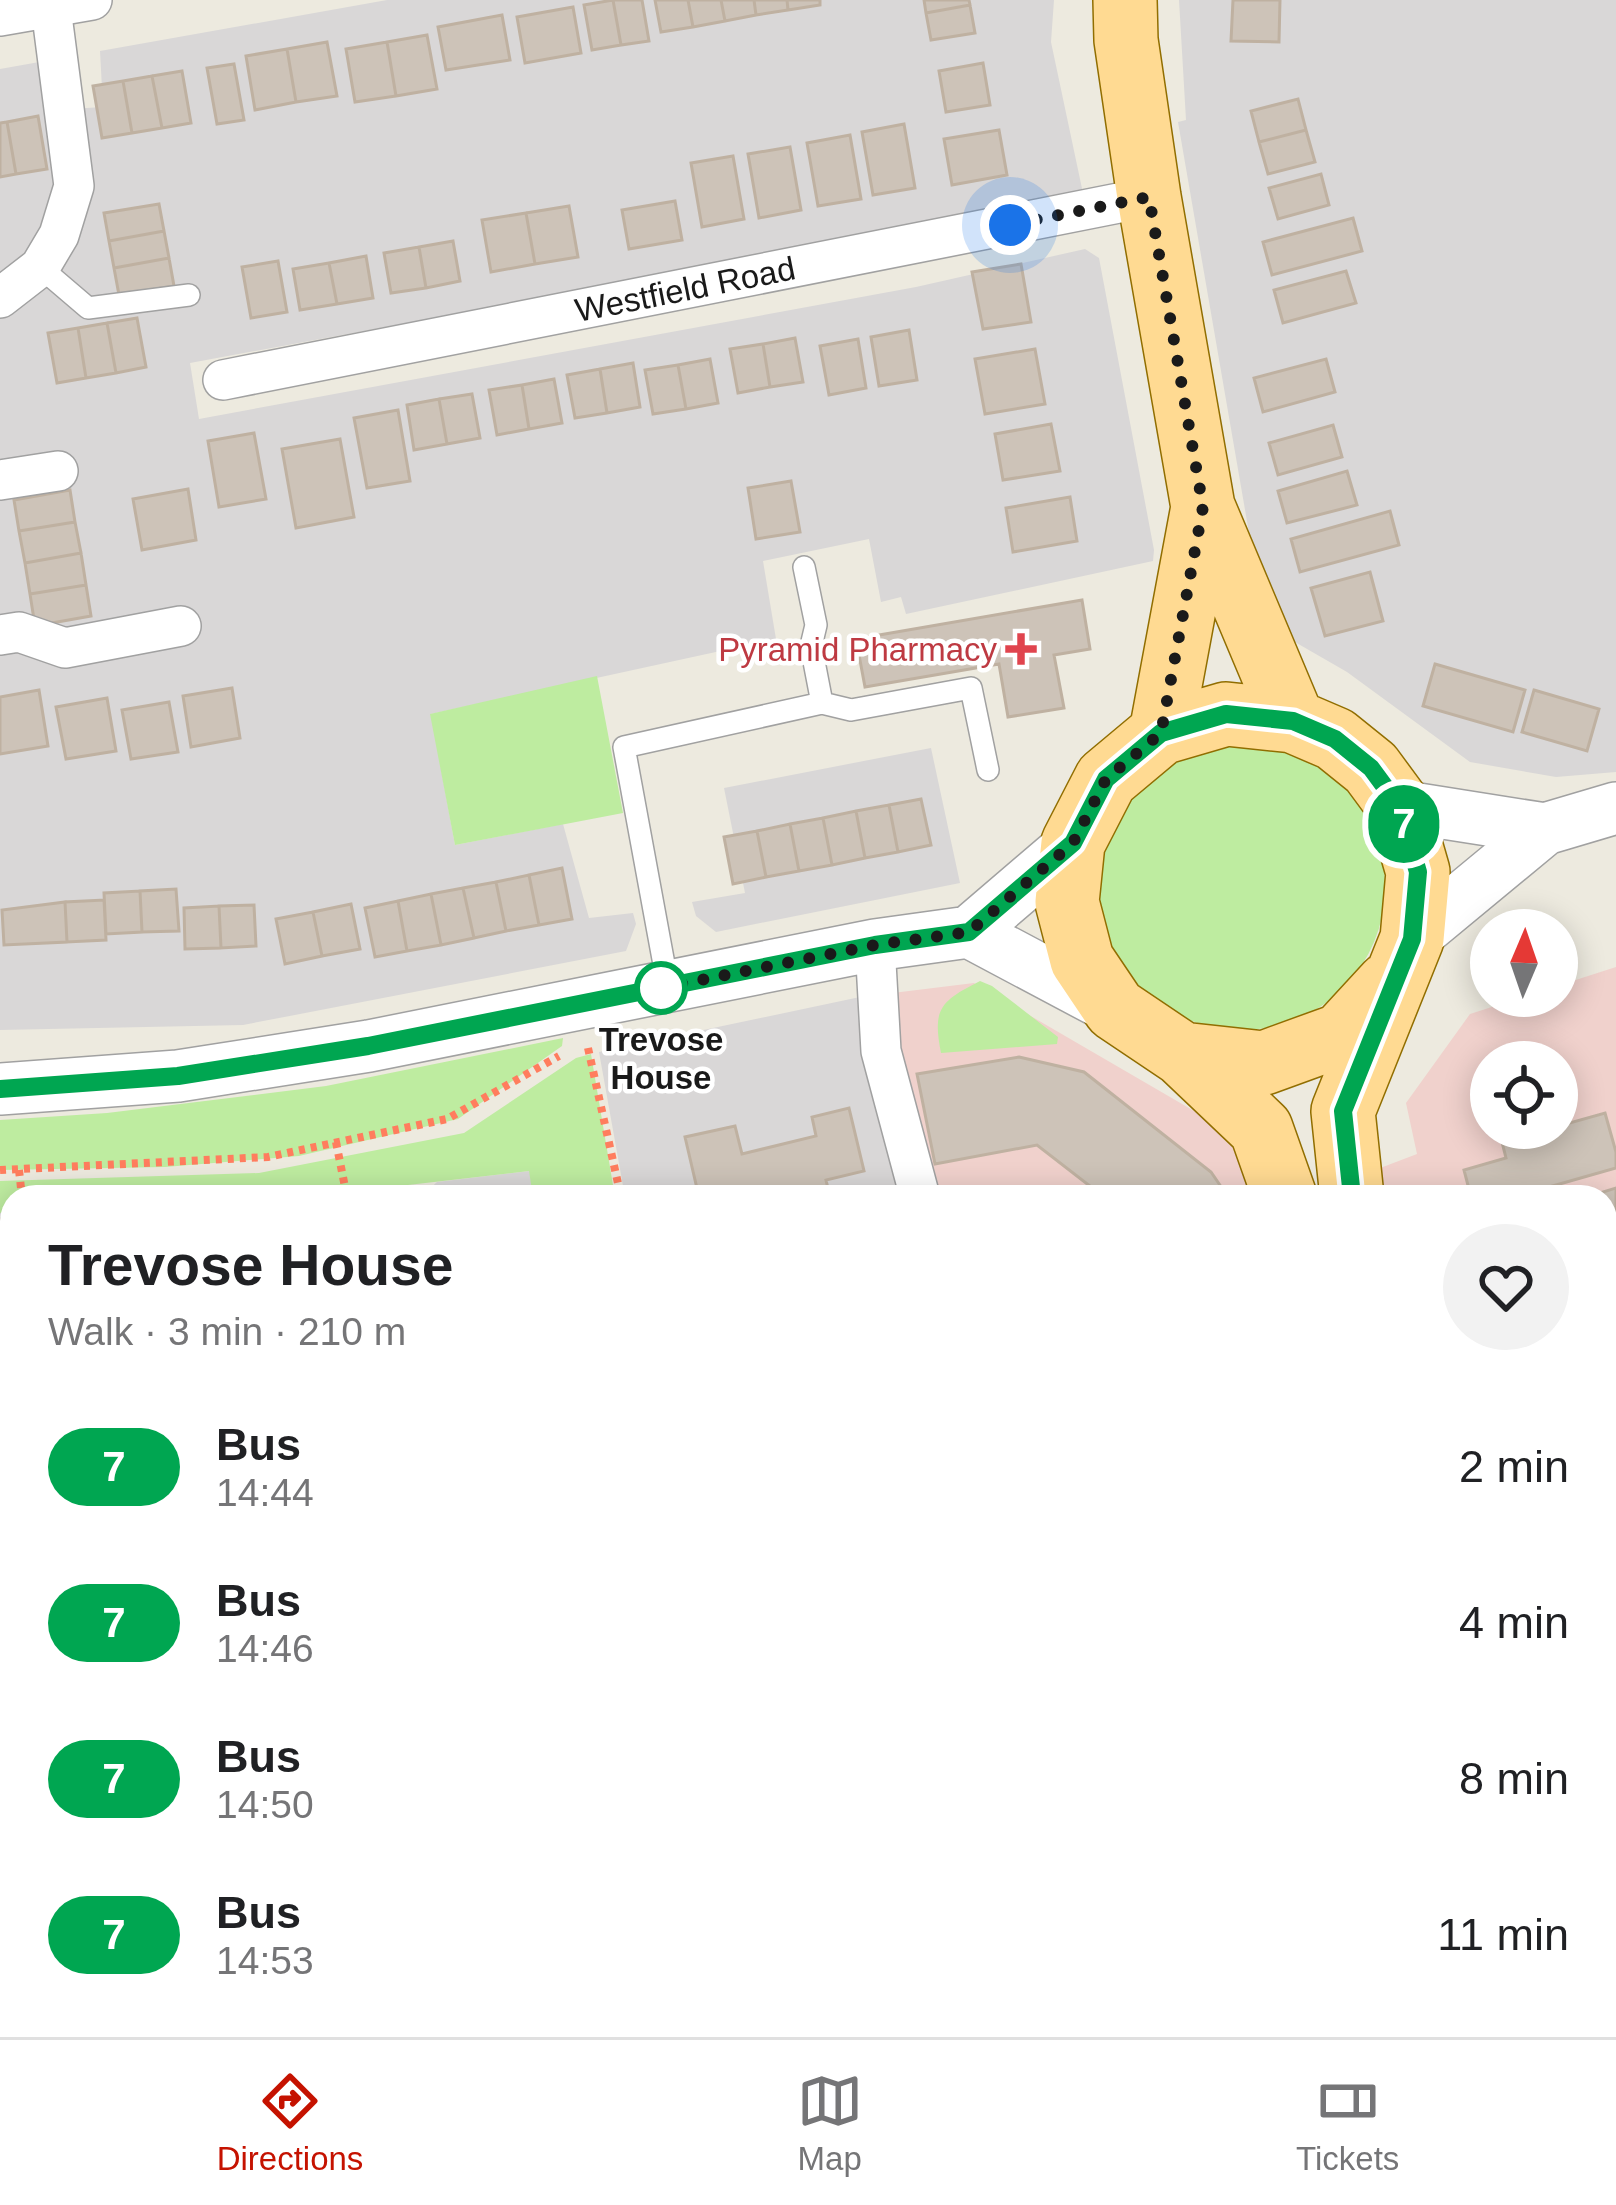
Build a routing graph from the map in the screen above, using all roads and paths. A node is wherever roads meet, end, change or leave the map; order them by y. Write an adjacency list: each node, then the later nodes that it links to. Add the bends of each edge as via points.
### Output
1 (92, 0): 3 (street)
2 (1125, 0): 5 (main road)
3 (51, 8): 4 (street); 6 (street, via 74,186)
4 (0, 16)
5 (1149, 197): 9 (street, Westfield Road); 12 (main road)
6 (40, 267): 7 (lane, via 88,308); 8 (street)
7 (189, 295)
8 (0, 298)
9 (223, 380)
10 (58, 471): 11 (street)
11 (0, 479)
12 (1203, 507): 17 (main road); 18 (main road)
13 (804, 567): 16 (lane)
14 (181, 626): 15 (street, via 65,648)
15 (0, 634)
16 (822, 704): 19 (lane, via 851,710 971,688); 27 (lane, via 624,747)
17 (1293, 721): 18 (main road, via 1226,714); 20 (main road, via 1335,739 1371,768)
18 (1161, 733): 23 (main road, via 1106,779)
19 (988, 770)
20 (1399, 806): 22 (street); 26 (main road, via 1418,872)
21 (1616, 810): 22 (street)
22 (1545, 829): 26 (street)
23 (1073, 843): 24 (street); 28 (main road, via 1067,902 1082,960)
24 (969, 932): 25 (street); 28 (street)
25 (875, 945): 27 (street); 37 (street, via 881,1051)
26 (1404, 957): 29 (main road, via 1341,1035 1264,1063); 39 (main road, via 1343,1111)
27 (668, 987): 30 (street, via 178,1076)
28 (1115, 1009): 29 (main road)
29 (1182, 1054): 38 (main road, via 1261,1129)
30 (0, 1089)
31 (335, 1142): 33 (path, via 268,1157); 35 (path); 36 (path, via 447,1119 586,1041)
32 (0, 1170): 33 (path)
33 (19, 1170): 34 (path)
34 (21, 1185)
35 (344, 1185)
36 (618, 1185)
37 (917, 1185)
38 (1281, 1185)
39 (1351, 1185)

